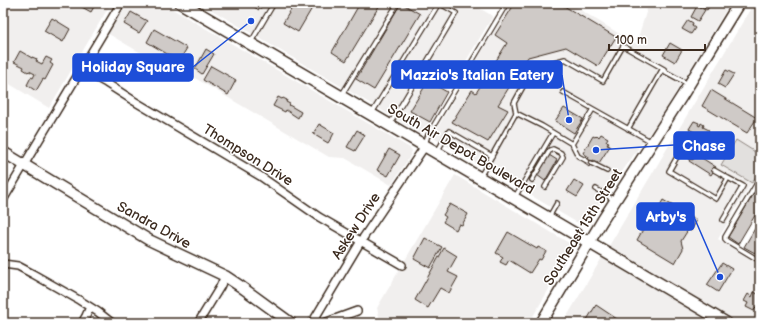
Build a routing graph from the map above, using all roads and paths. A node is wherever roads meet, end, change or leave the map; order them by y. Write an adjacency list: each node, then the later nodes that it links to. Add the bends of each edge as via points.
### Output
1 (121, 3): 8 (street)
2 (181, 3): 7 (main road, South Air Depot Boulevard)
3 (274, 3): 7 (lane)
4 (398, 3): 12 (lane)
5 (507, 3): 21 (lane, via 428,135)
6 (739, 3): 10 (main road, Southeast 15th Street)
7 (250, 43): 12 (main road, South Air Depot Boulevard)
8 (81, 69): 28 (street); 43 (street, Thompson Drive, via 260,176 319,217)
9 (662, 70): 10 (lane); 14 (lane, via 664,69 623,46 602,81 566,59 536,67 514,103); 17 (lane)
10 (689, 85): 19 (main road, Southeast 15th Street)
11 (563, 92): 13 (lane)
12 (341, 97): 15 (main road, South Air Depot Boulevard)
13 (593, 109): 17 (lane); 20 (lane)
14 (516, 113): 18 (lane); 24 (lane)
15 (371, 114): 16 (main road, South Air Depot Boulevard); 16 (lane, via 439,3 456,13)
16 (390, 125): 21 (main road, South Air Depot Boulevard)
17 (628, 129): 19 (lane)
18 (553, 133): 20 (lane); 37 (lane)
19 (653, 142): 39 (main road, Southeast 15th Street)
20 (572, 144): 26 (lane, via 578,156)
21 (425, 146): 23 (main road, South Air Depot Boulevard); 43 (street, Askew Drive)
22 (3, 152): 28 (main road, Sandra Drive)
23 (436, 152): 24 (lane, via 449,131); 31 (main road, South Air Depot Boulevard)
24 (492, 156): 31 (lane)
25 (692, 156): 32 (lane, via 681,150 669,171 716,199)
26 (587, 161)
27 (591, 163): 30 (lane)
28 (24, 165): 38 (street); 48 (main road, Sandra Drive, via 149,240)
29 (714, 170): 32 (lane)
30 (606, 171)
31 (480, 178): 37 (main road, South Air Depot Boulevard)
32 (728, 178): 42 (lane, via 743,186)
33 (760, 178): 45 (lane, via 725,237 727,241)
34 (532, 180): 35 (lane, via 550,150 561,153 563,157)
35 (544, 187)
36 (596, 189): 39 (lane)
37 (515, 198): 41 (main road, South Air Depot Boulevard)
38 (3, 200)
39 (615, 200): 44 (main road, Southeast 15th Street)
40 (558, 203): 41 (lane)
41 (549, 218): 44 (main road, South Air Depot Boulevard)
42 (723, 220)
43 (361, 241): 47 (street, Thompson Drive); 55 (street, Askew Drive)
44 (589, 242): 57 (main road, Southeast 15th Street); 58 (main road, South Air Depot Boulevard)
45 (760, 261)
46 (3, 264): 49 (street, via 18,266)
47 (402, 265)
48 (225, 276): 53 (street); 54 (main road, Sandra Drive)
49 (90, 307): 51 (street); 52 (street)
50 (357, 311): 56 (street)
51 (82, 323)
52 (112, 323)
53 (198, 323)
54 (291, 323)
55 (312, 323)
56 (324, 323)
57 (541, 323)
58 (726, 323)

